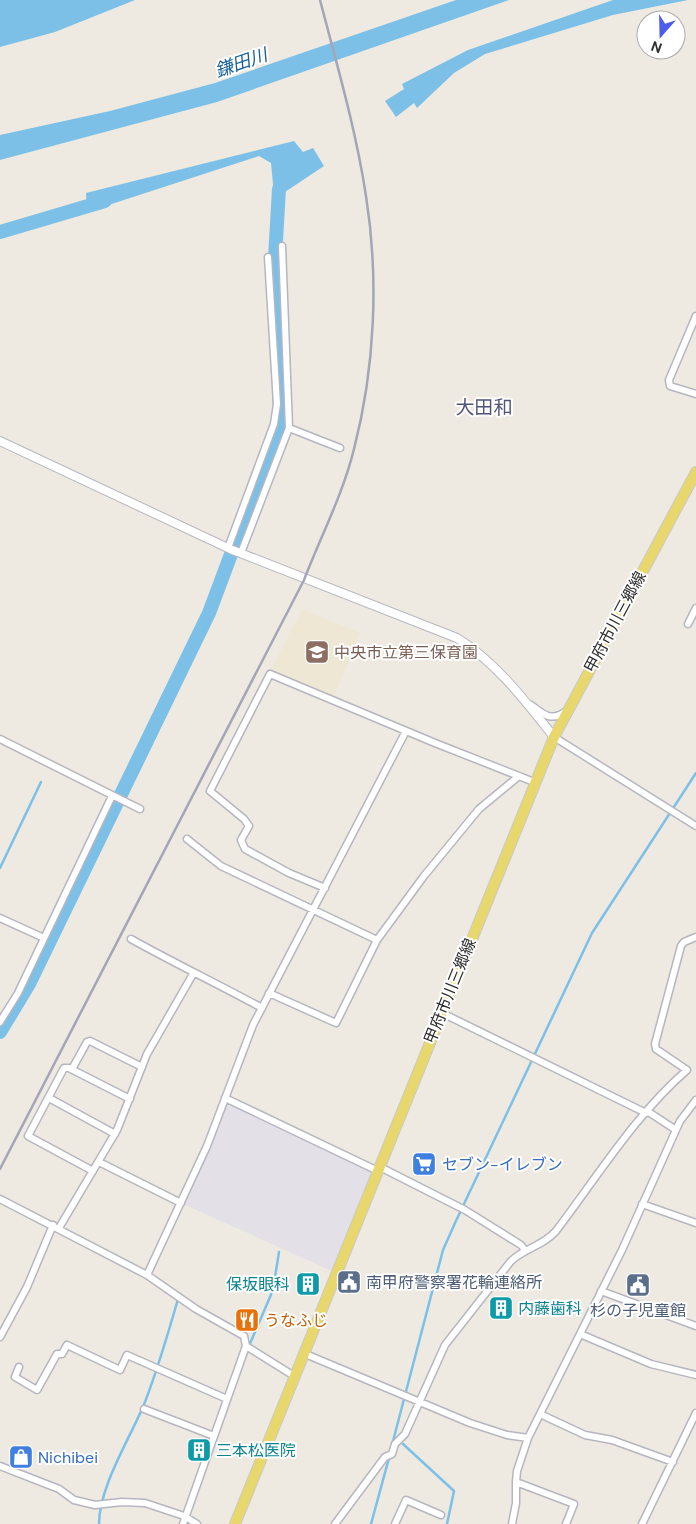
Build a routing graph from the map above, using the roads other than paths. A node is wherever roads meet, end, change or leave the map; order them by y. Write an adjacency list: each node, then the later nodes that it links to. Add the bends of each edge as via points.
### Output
1 (282, 246): 5 (street)
2 (268, 257): 9 (street, via 277,404 274,424)
3 (696, 316): 4 (street, via 669,380 670,386)
4 (696, 394)
5 (290, 428): 7 (street); 9 (street)
6 (0, 441): 9 (street)
7 (340, 448)
8 (696, 472): 13 (main road, 甲府市川三郷線)
9 (234, 551): 12 (street, via 457,638 475,651)
10 (696, 608): 11 (street)
11 (688, 624)
12 (528, 703): 13 (street, via 551,718); 15 (street)
13 (568, 710): 15 (main road, 甲府市川三郷線)
14 (406, 731): 17 (street); 23 (street); 23 (street, via 270,674 268,677 210,791 249,826 241,840 245,849)
15 (554, 737): 18 (main road, 甲府市川三郷線); 21 (street)
16 (0, 739): 19 (street)
17 (519, 776): 18 (street); 29 (street, via 466,822)
18 (534, 782): 33 (main road, 甲府市川三郷線)
19 (114, 796): 20 (street); 27 (street)
20 (140, 809)
21 (696, 826)
22 (187, 839): 24 (street, via 221,866)
23 (324, 888): 24 (street)
24 (314, 911): 29 (street); 31 (street)
25 (0, 918): 27 (street)
26 (696, 937): 41 (street, via 681,946 655,1044 656,1049 687,1070 663,1090)
27 (44, 938): 34 (street)
28 (131, 939): 30 (street)
29 (378, 940): 31 (street, via 336,1023)
30 (193, 974): 32 (street, via 208,978); 35 (street)
31 (269, 993): 32 (street)
32 (262, 1008): 38 (street)
33 (442, 1013): 41 (street); 45 (main road, 甲府市川三郷線)
34 (0, 1022)
35 (142, 1068): 36 (street, via 90,1041); 39 (street)
36 (72, 1069): 37 (street, via 64,1068); 39 (street)
37 (48, 1098): 43 (street); 46 (street, via 28,1136)
38 (226, 1098): 45 (street); 48 (street)
39 (130, 1099): 43 (street)
40 (696, 1100): 42 (street)
41 (646, 1112): 42 (street); 53 (street, via 552,1235 541,1244)
42 (676, 1130): 49 (street)
43 (115, 1134): 44 (street)
44 (99, 1162): 46 (street); 48 (street)
45 (379, 1169): 53 (street, via 462,1209); 60 (main road, 甲府市川三郷線)
46 (93, 1171): 52 (street)
47 (0, 1199): 51 (street)
48 (181, 1203): 54 (street)
49 (642, 1204): 50 (street); 55 (street)
50 (696, 1223)
51 (53, 1225): 52 (street); 58 (street, via 27,1287)
52 (59, 1228): 54 (street)
53 (525, 1250): 65 (street, via 511,1261 445,1345)
54 (146, 1275): 59 (street, via 244,1336)
55 (601, 1291): 56 (street); 57 (street)
56 (696, 1326)
57 (580, 1334): 62 (street, via 650,1364); 68 (street)
58 (0, 1337)
59 (248, 1347): 63 (street); 64 (street)
60 (302, 1353): 63 (main road, 甲府市川三郷線); 65 (street)
61 (19, 1367): 64 (street, via 15,1377 37,1390 56,1354 62,1354 68,1345 120,1370 127,1355)
62 (696, 1375)
63 (294, 1376): 79 (main road, 甲府市川三郷線)
64 (227, 1399): 70 (street)
65 (421, 1402): 71 (street, via 470,1423); 80 (street, via 405,1434)
66 (144, 1409): 70 (street)
67 (696, 1413): 69 (street)
68 (540, 1414): 71 (street); 72 (street, via 585,1436 612,1440)
69 (694, 1426): 72 (street)
70 (214, 1436): 76 (street)
71 (528, 1438): 74 (street)
72 (672, 1462): 84 (street)
73 (0, 1466): 76 (street, via 59,1489 74,1500 101,1504 145,1503)
74 (516, 1482): 82 (street); 83 (street, via 574,1504)
75 (441, 1515): 81 (street, via 406,1500)
76 (184, 1516): 77 (street); 78 (street)
77 (183, 1524)
78 (198, 1524)
79 (235, 1524)
80 (335, 1524)
81 (395, 1524)
82 (512, 1524)
83 (566, 1524)
84 (642, 1524)

